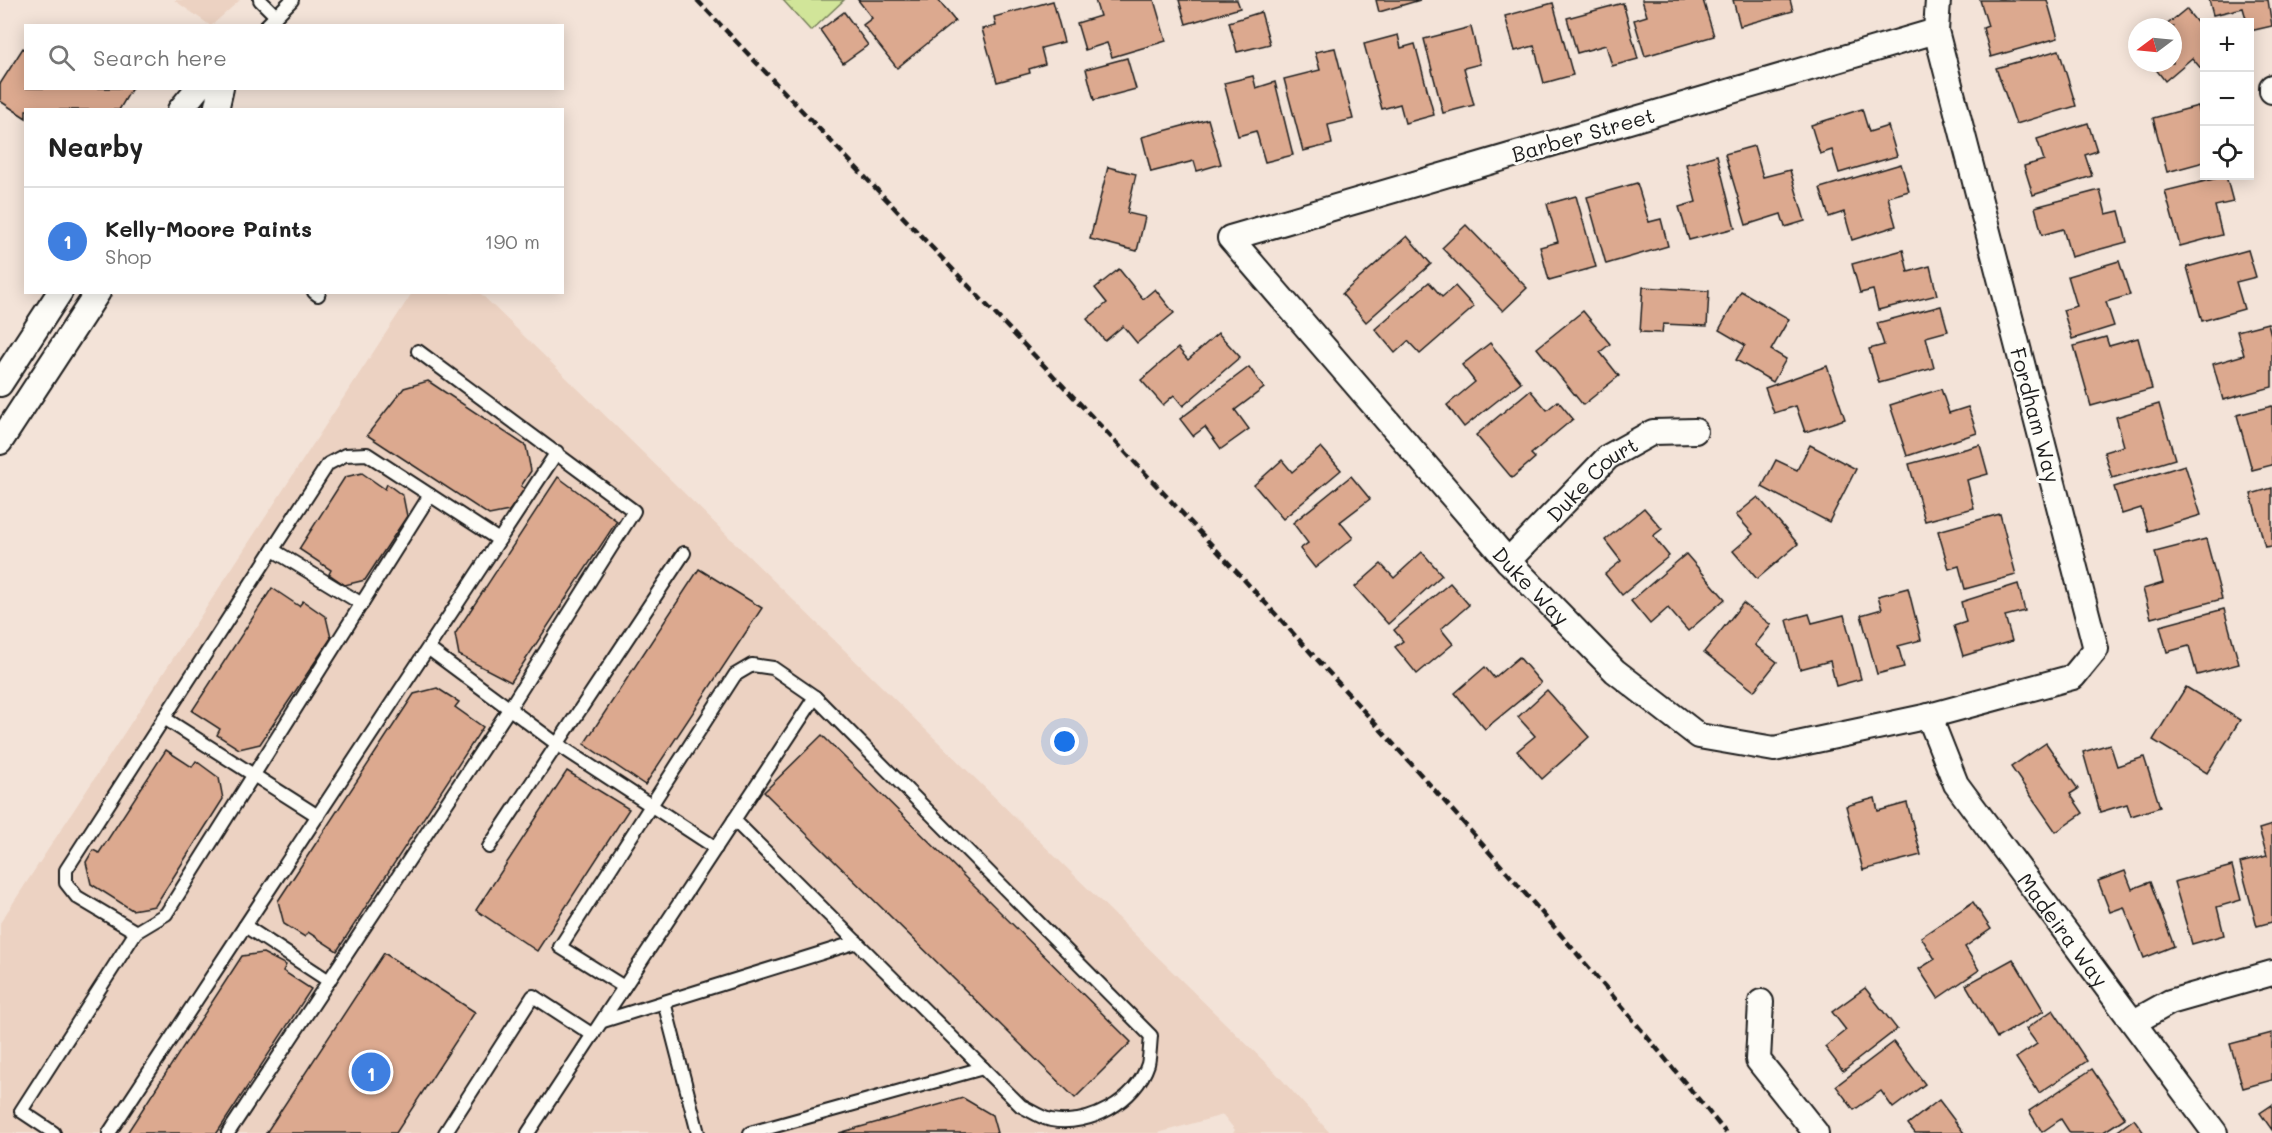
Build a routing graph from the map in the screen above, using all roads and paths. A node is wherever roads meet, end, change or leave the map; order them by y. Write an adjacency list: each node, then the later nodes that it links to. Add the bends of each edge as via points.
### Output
1 (260, 0): 4 (lane)
2 (292, 0): 4 (lane)
3 (1938, 0): 6 (street, Fordham Way)
4 (276, 16): 5 (lane)
5 (269, 24)
6 (1936, 31): 11 (street, Barber Street); 28 (street, Fordham Way, via 2096,649 2073,677)
7 (196, 90): 9 (street)
8 (221, 90): 10 (street)
9 (182, 108)
10 (216, 108)
11 (1230, 238): 23 (street, Duke Way)
12 (59, 294): 15 (street)
13 (97, 294): 17 (street)
14 (418, 351): 18 (lane)
15 (0, 384)
16 (1695, 431): 23 (street, Duke Court, via 1653,432 1608,457)
17 (0, 442)
18 (557, 452): 20 (lane); 27 (lane, via 634,511)
19 (430, 495): 20 (lane); 21 (lane, via 367,454 345,455 328,464); 24 (lane)
20 (499, 540): 25 (lane)
21 (273, 550): 24 (lane); 29 (lane)
22 (684, 553): 30 (lane)
23 (1508, 561): 28 (street, Duke Way, via 1615,671 1699,736 1774,749)
24 (362, 604): 31 (lane)
25 (429, 649): 27 (lane); 33 (lane)
26 (815, 697): 32 (lane, via 773,668 752,665 735,675); 34 (lane); 48 (lane, via 1151,1036 1148,1064 1131,1093 1102,1112 1076,1120 1050,1119 1021,1106)
27 (508, 709): 30 (lane); 41 (lane)
28 (1929, 716): 46 (street, Madeira Way, via 1956,784)
29 (164, 718): 31 (lane); 38 (lane, via 66,870 66,883 77,897)
30 (557, 744): 32 (lane); 35 (lane)
31 (253, 776): 33 (lane); 38 (lane, via 166,914)
32 (650, 806): 36 (lane); 42 (lane, via 560,947)
33 (318, 816): 37 (lane)
34 (734, 820): 36 (lane); 39 (lane)
35 (489, 847)
36 (716, 848): 42 (lane)
37 (245, 926): 41 (lane); 50 (lane)
38 (136, 932): 49 (lane, via 21,1111)
39 (857, 942): 43 (lane); 48 (lane)
40 (2272, 973): 46 (street, via 2170,1002)
41 (329, 981): 51 (lane)
42 (624, 987): 45 (lane)
43 (664, 1002): 45 (lane); 54 (lane)
44 (1761, 1002): 56 (street, via 1758,1060)
45 (603, 1020): 47 (lane)
46 (2134, 1022): 57 (street, Madeira Way)
47 (593, 1035): 52 (lane, via 533,996); 53 (lane)
48 (983, 1068): 55 (lane)
49 (50, 1132)
50 (109, 1133)
51 (228, 1133)
52 (445, 1133)
53 (528, 1133)
54 (698, 1133)
55 (750, 1133)
56 (1816, 1133)
57 (2216, 1133)

